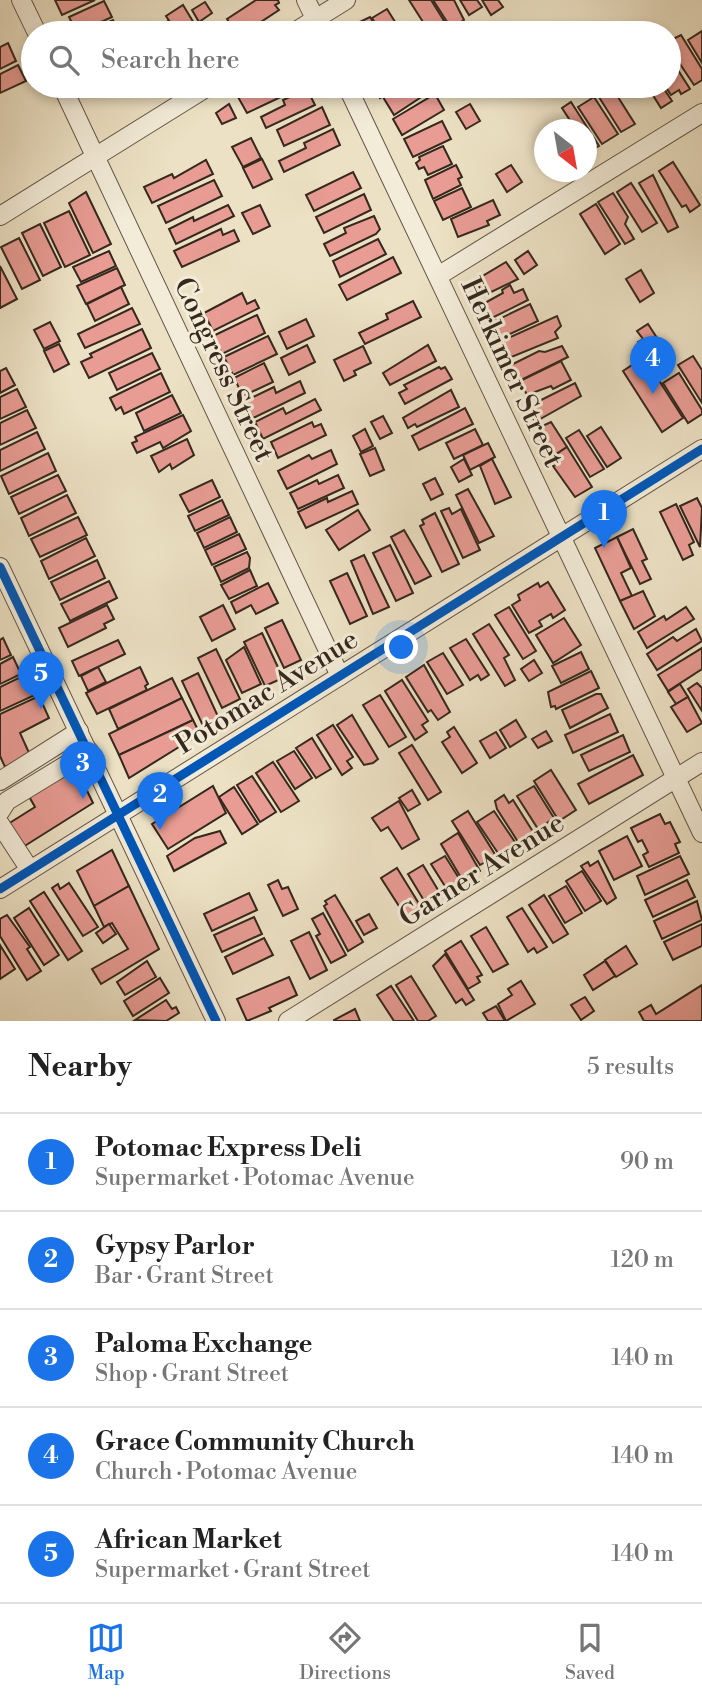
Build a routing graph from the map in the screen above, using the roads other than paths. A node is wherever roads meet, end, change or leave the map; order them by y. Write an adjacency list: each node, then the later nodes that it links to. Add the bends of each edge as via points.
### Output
1 (21, 0): 4 (street)
2 (306, 0): 5 (street)
3 (346, 0): 6 (street)
4 (31, 21)
5 (316, 21)
6 (324, 21)
7 (68, 98): 11 (street, Congress Street)
8 (190, 98): 11 (street)
9 (353, 98): 13 (street, Herkimer Street)
10 (702, 113): 13 (street)
11 (96, 157): 12 (street); 17 (street, Congress Street)
12 (0, 216)
13 (439, 276): 15 (street, Herkimer Street)
14 (702, 449): 15 (street, Potomac Avenue)
15 (561, 537): 17 (street, Potomac Avenue); 21 (street, Herkimer Street)
16 (0, 567): 18 (street)
17 (340, 676): 24 (street, Potomac Avenue)
18 (79, 731): 19 (street); 22 (street)
19 (89, 751): 23 (street, via 7,801); 24 (street)
20 (702, 762): 21 (street, Garner Avenue)
21 (676, 778): 26 (street, Herkimer Street); 30 (street, Garner Avenue)
22 (0, 781)
23 (0, 812)
24 (120, 814): 27 (street, Potomac Avenue); 29 (street)
25 (0, 824): 27 (street)
26 (702, 833)
27 (30, 870): 28 (street, Potomac Avenue)
28 (0, 889)
29 (216, 1021)
30 (288, 1021)

